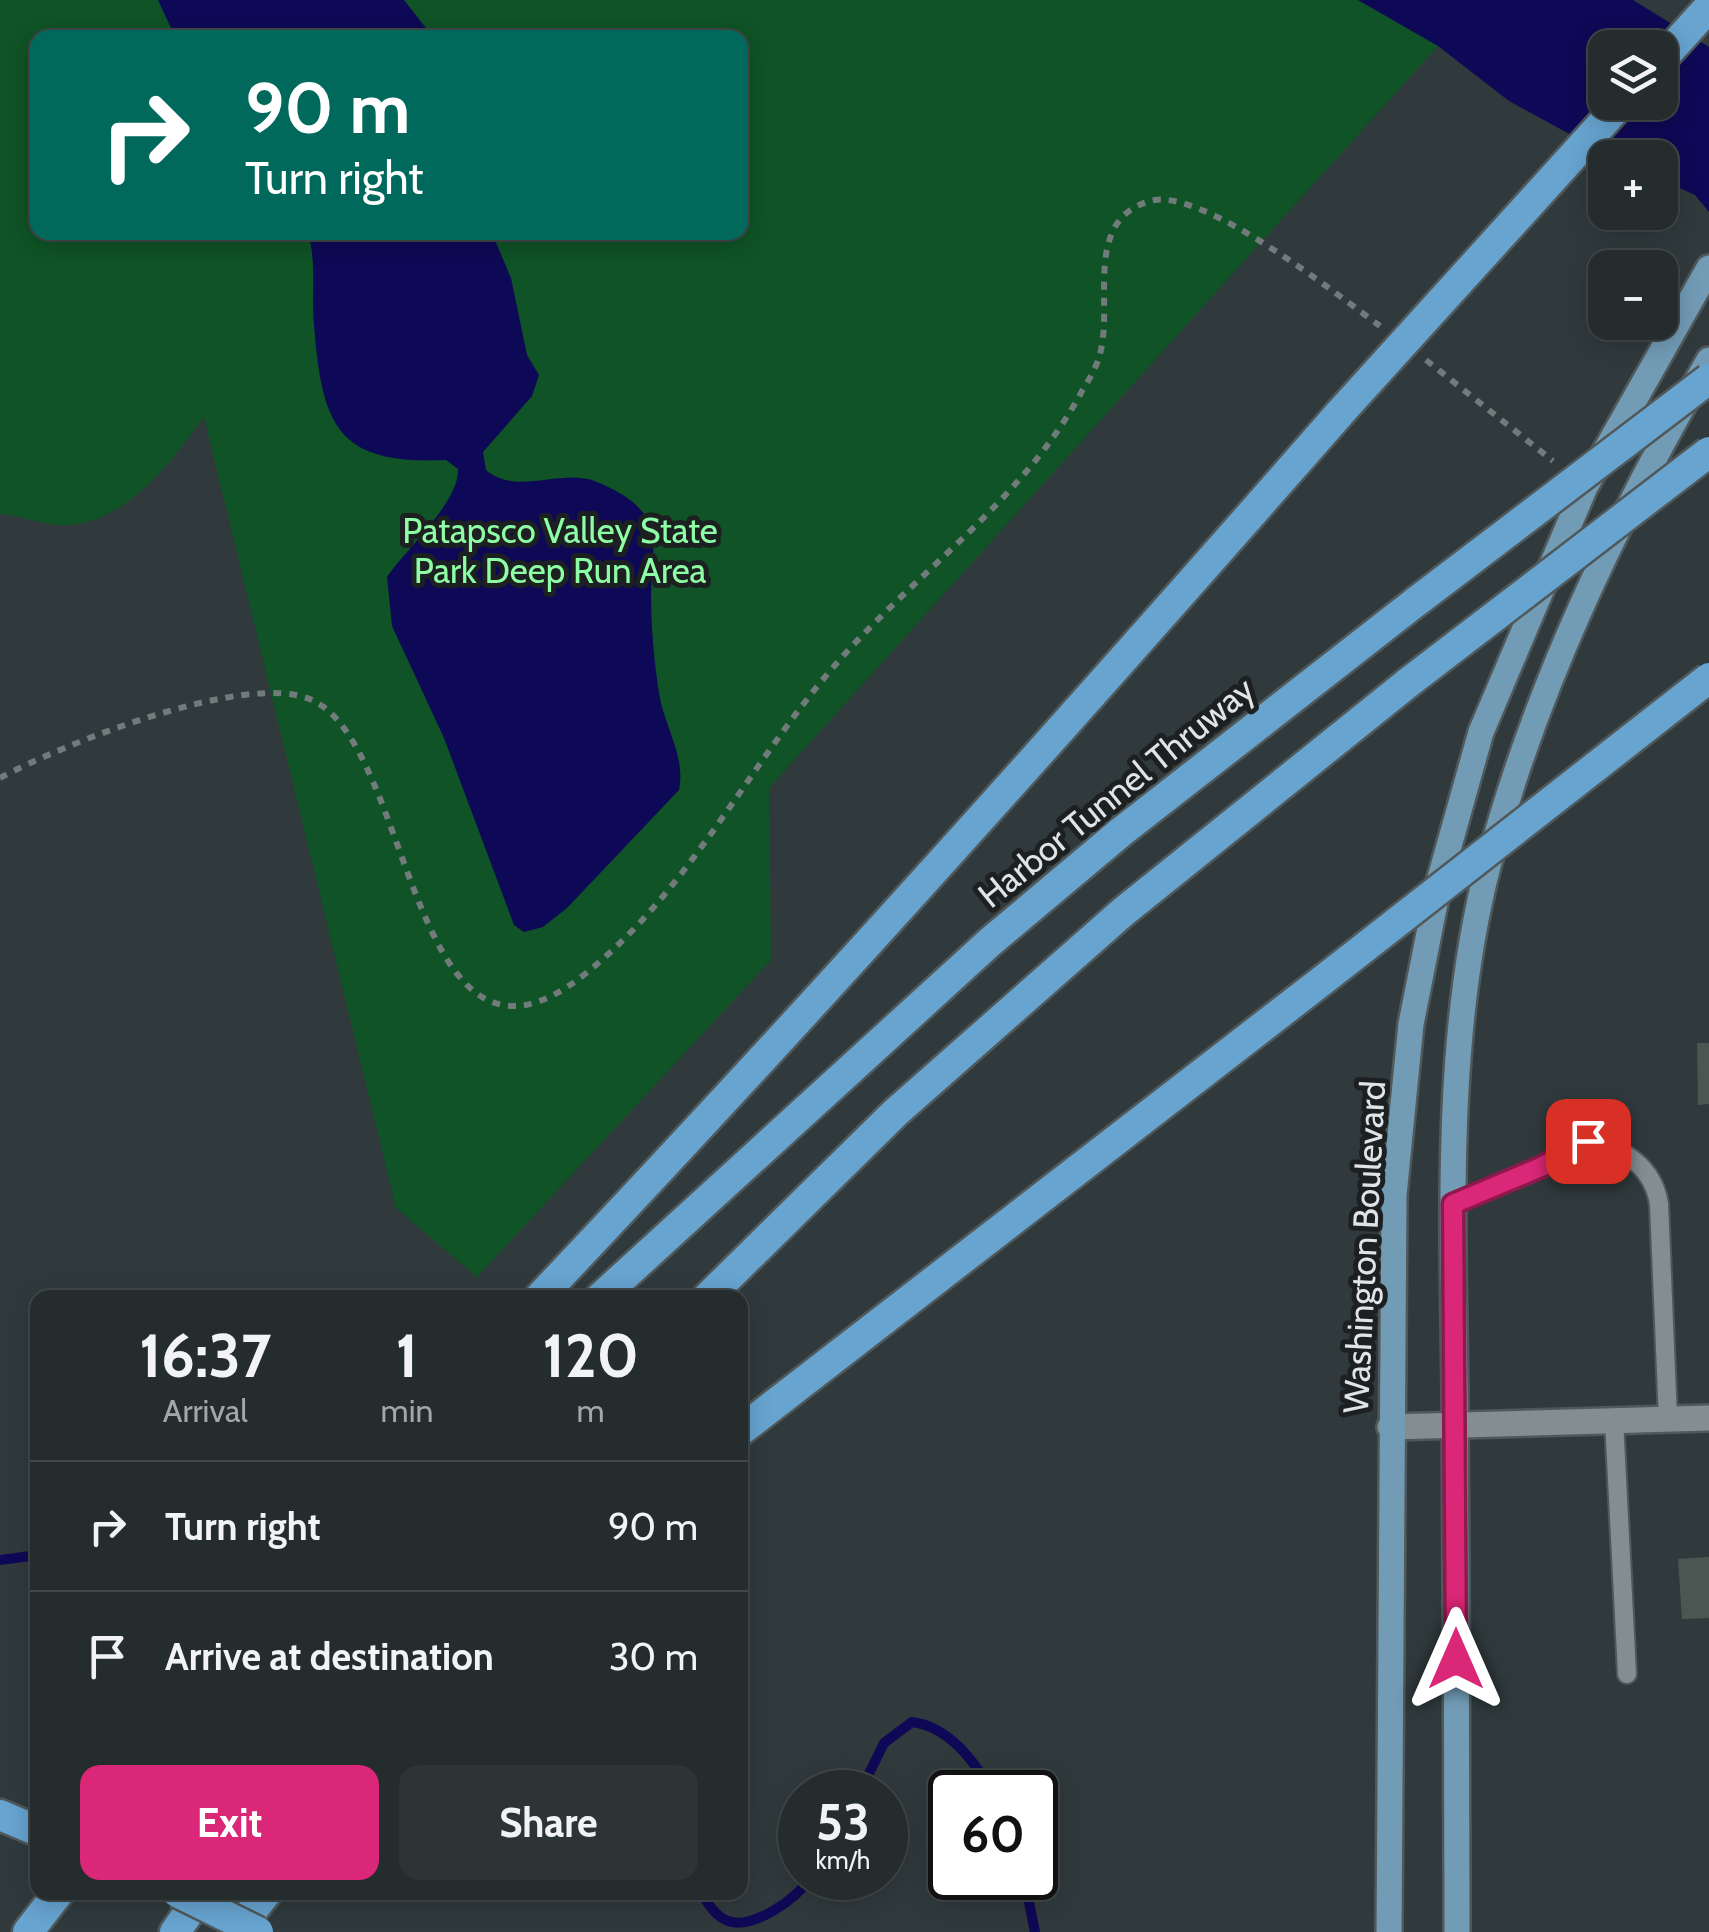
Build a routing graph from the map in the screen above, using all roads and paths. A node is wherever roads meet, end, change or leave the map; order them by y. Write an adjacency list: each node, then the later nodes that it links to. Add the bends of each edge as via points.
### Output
1 (1709, 6): 2 (highway)
2 (1678, 40)
3 (1606, 120): 14 (highway, bridge, via 1006,792)
4 (1709, 268): 10 (main road, Washington Boulevard)
5 (1390, 333): 12 (path, via 1200,206 1151,200 1128,214 1105,245 1100,356 1051,444 834,666 661,900 583,976 533,1002 510,1005 483,996 437,950 368,763 353,736 314,700 243,694 178,710 40,756)
6 (1420, 355): 10 (path)
7 (1709, 360): 13 (main road, bridge, via 1646,470 1572,623 1523,747 1487,870 1460,1036)
8 (1709, 379): 15 (highway, Harbor Tunnel Thruway, bridge, via 1122,832 990,942)
9 (1709, 452): 16 (highway, bridge, via 1109,924 895,1113)
10 (1585, 487): 22 (main road, Washington Boulevard, via 1481,732 1440,878 1411,1024 1394,1195)
11 (1709, 678): 20 (highway, bridge)
12 (0, 778)
13 (1453, 1204): 18 (lane, via 1588,1141 1644,1168 1659,1204); 21 (main road)
14 (546, 1290)
15 (609, 1290)
16 (716, 1290)
17 (1709, 1418): 18 (street)
18 (1668, 1419): 19 (street)
19 (1614, 1420): 21 (street); 23 (lane)
20 (748, 1424)
21 (1456, 1424): 22 (street); 35 (main road)
22 (1390, 1426): 34 (main road, Washington Boulevard)
23 (1626, 1674)
24 (0, 1815): 25 (highway)
25 (30, 1828)
26 (52, 1900): 30 (highway)
27 (193, 1900): 33 (highway, bridge)
28 (197, 1900): 31 (highway)
29 (261, 1900): 32 (highway)
30 (28, 1932)
31 (175, 1932)
32 (236, 1932)
33 (258, 1932)
34 (1389, 1932)
35 (1456, 1932)

